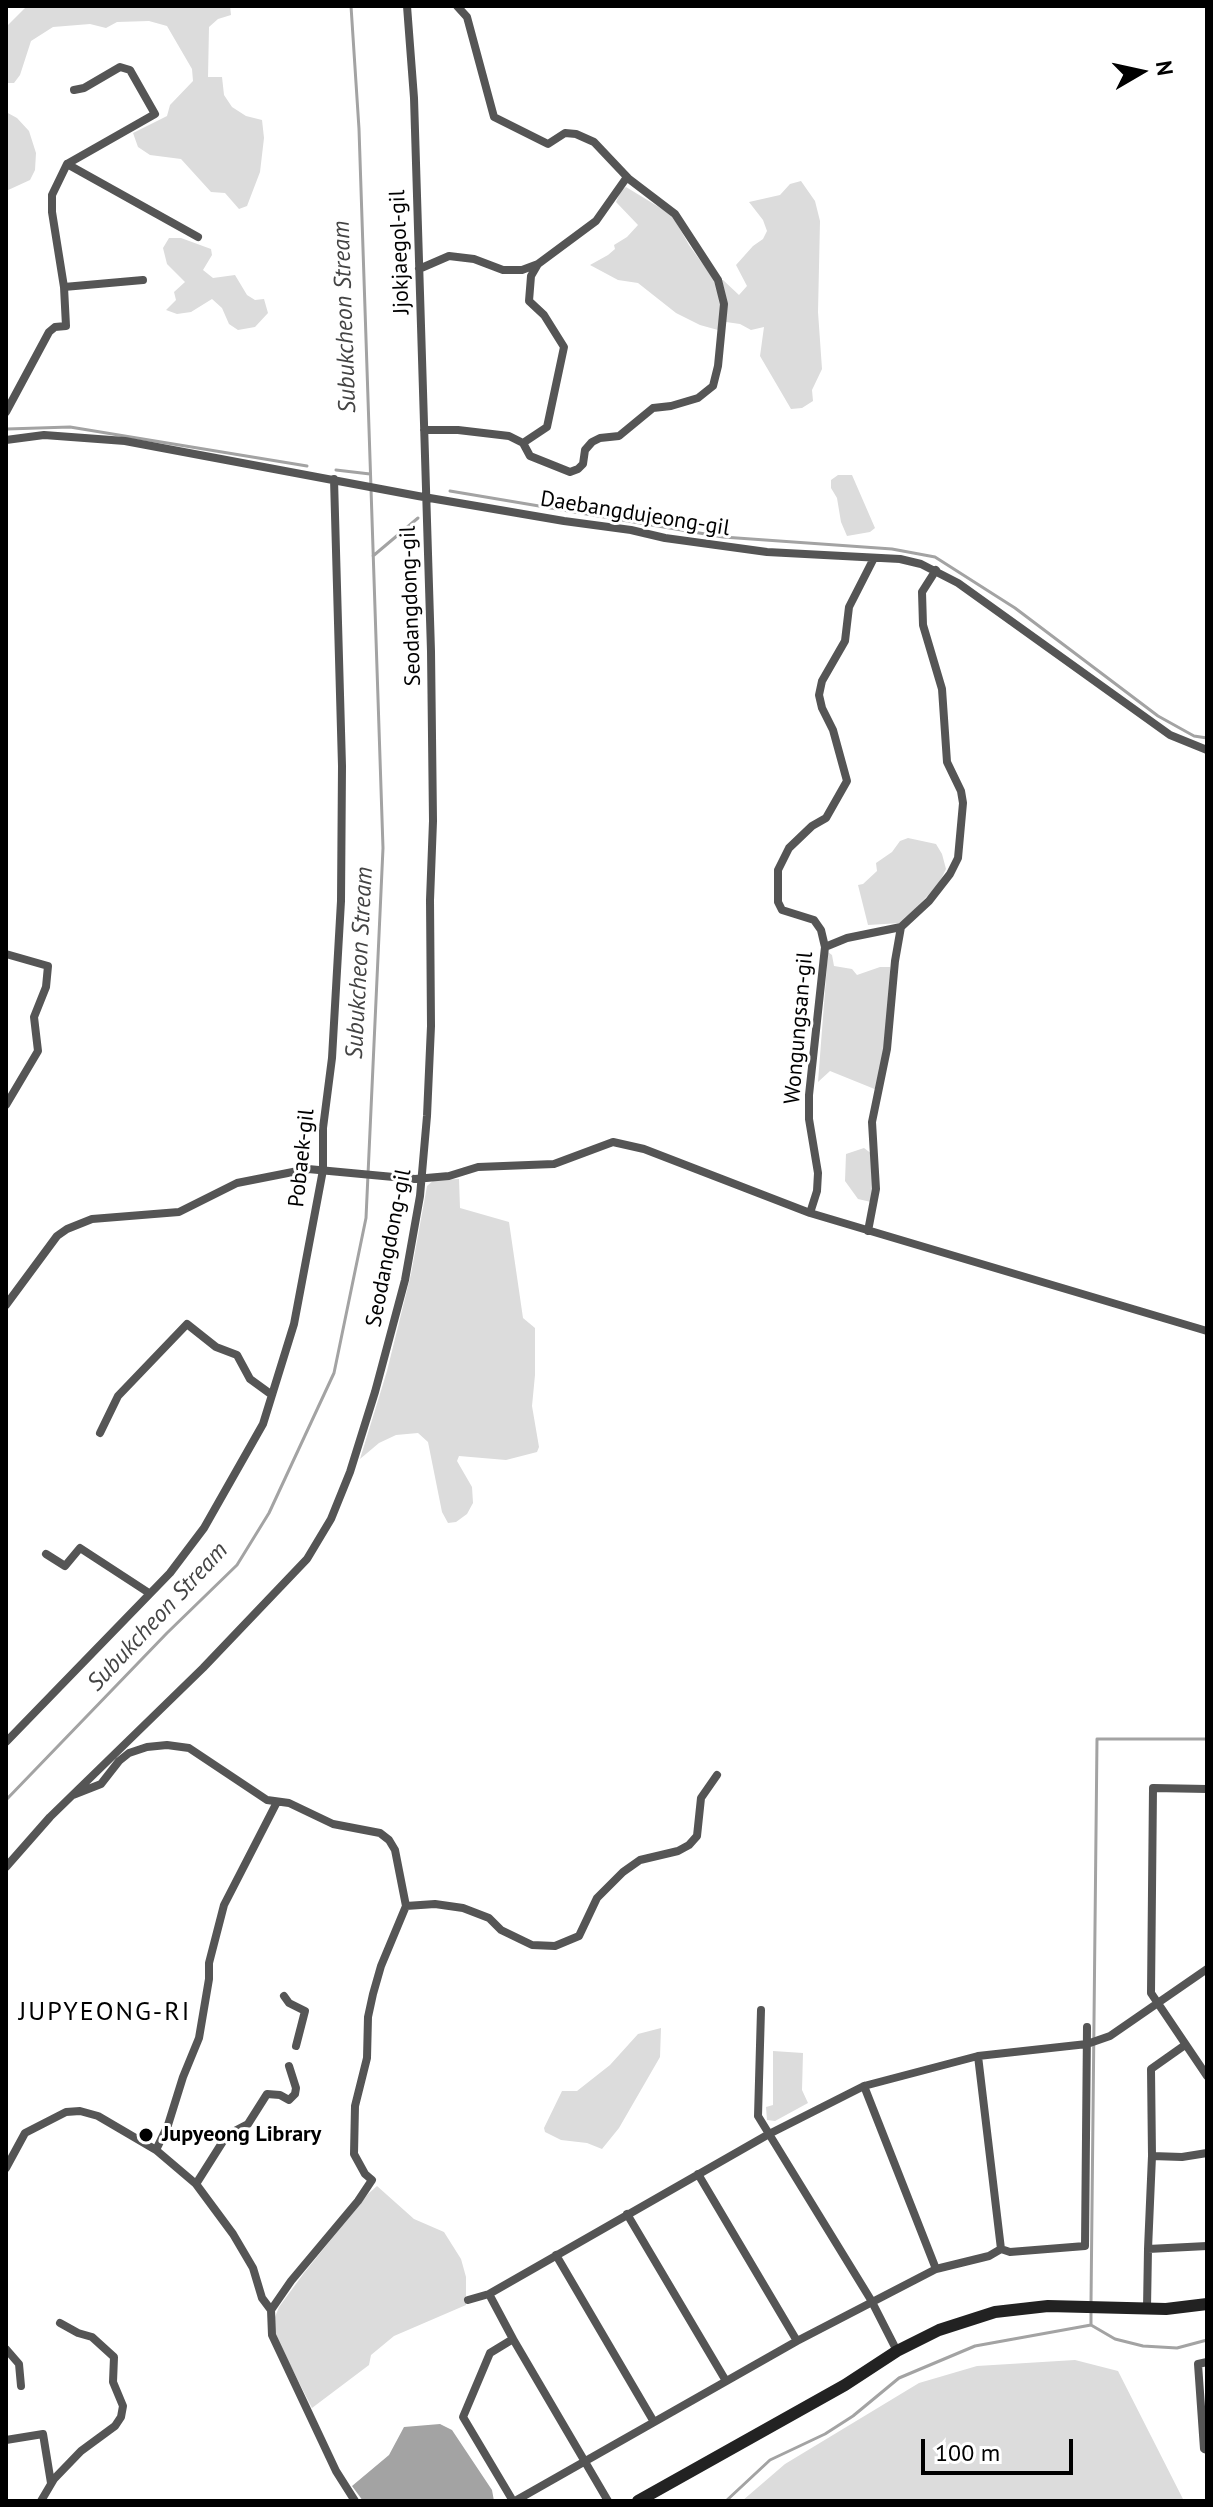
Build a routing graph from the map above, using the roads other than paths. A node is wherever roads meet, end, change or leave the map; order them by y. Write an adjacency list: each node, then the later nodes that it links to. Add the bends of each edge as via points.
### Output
1 (407, 6): 8 (street, Jjokjaegol-gil)
2 (457, 6): 5 (street, via 467,17 494,117 548,144 565,133 594,142)
3 (74, 90): 4 (street, via 120,67 130,70 155,114)
4 (67, 164): 6 (street); 10 (street, via 52,195)
5 (627, 177): 7 (street, via 596,221); 14 (street, via 675,214 718,280 724,304 713,386 703,396 653,408 619,436 592,442 583,464 570,472 530,456)
6 (198, 237)
7 (538, 264): 8 (street, via 503,270 449,256); 14 (street, via 529,301 564,347 563,359 547,427)
8 (419, 269): 12 (street, Jjokjaegol-gil)
9 (143, 280): 10 (street)
10 (64, 287): 11 (street, via 66,326 49,332)
11 (6, 412)
12 (424, 430): 14 (street, via 471,431); 16 (street, Jjokjaegol-gil)
13 (6, 440): 15 (street, Daebangdujeong-gil, via 44,435 125,441)
14 (523, 443)
15 (334, 479): 16 (street, Daebangdujeong-gil); 24 (street, Pobaek-gil, via 342,853 332,1058 323,1128)
16 (422, 496): 17 (street, Daebangdujeong-gil, via 722,547); 25 (street, Seodangdong-gil, via 433,821 431,1026)
17 (874, 558): 18 (street, Daebangdujeong-gil); 21 (street, Wongungsan-gil, via 849,607 845,641 819,695 847,781 826,818 789,848 778,870 782,910 814,920)
18 (936, 570): 19 (street, Daebangdujeong-gil, via 1170,735); 20 (street, via 922,592 923,625 939,672 945,754 963,803 962,834 950,874)
19 (1207, 750)
20 (901, 927): 21 (street); 27 (street, via 887,1049 872,1122 877,1165)
21 (825, 947): 26 (street, Wongungsan-gil, via 809,1095 818,1173)
22 (6, 954): 23 (street, via 48,966 34,1022 38,1051)
23 (6, 1105)
24 (326, 1171): 25 (street); 28 (street, via 308,1169 237,1183 179,1212 81,1223 49,1245); 30 (street, Pobaek-gil, via 294,1324)
25 (419, 1178): 26 (street, via 478,1167 554,1164 613,1142); 37 (street, Seodangdong-gil, via 405,1280 389,1344 331,1519 307,1559 280,1589)
26 (810, 1213): 27 (street)
27 (868, 1231): 29 (street)
28 (6, 1305)
29 (1207, 1331)
30 (272, 1395): 31 (street, via 250,1379 237,1355 216,1347 187,1324 118,1396); 33 (street, Pobaek-gil, via 263,1424 212,1516)
31 (100, 1433)
32 (46, 1554): 33 (street, via 65,1566 80,1548)
33 (149, 1593): 34 (street, Pobaek-gil)
34 (6, 1742)
35 (717, 1775): 40 (street, via 701,1798 697,1836 689,1845 640,1860 623,1872 597,1898 579,1936 563,1945 532,1945 463,1908)
36 (1207, 1789): 43 (street, via 1153,1788 1151,1993)
37 (73, 1795): 38 (street, via 101,1784 129,1753 167,1745 189,1748); 39 (street, Seodangdong-gil)
38 (277, 1802): 40 (street, via 389,1840); 54 (street, via 224,1905 209,1963 199,2038)
39 (7, 1865)
40 (406, 1906): 71 (street, via 373,1994 367,2058 355,2106 354,2154 372,2180)
41 (1207, 1969): 43 (street)
42 (284, 1996): 48 (street, via 305,2011)
43 (1157, 2004): 46 (street, via 1110,2036); 47 (street)
44 (761, 2010): 53 (street, via 758,2116)
45 (1087, 2027): 46 (street)
46 (1087, 2044): 49 (street); 62 (street, via 1085,2246)
47 (1185, 2045): 51 (street); 56 (street, via 1151,2069)
48 (296, 2046)
49 (978, 2056): 52 (street); 62 (street)
50 (289, 2066): 59 (street, via 295,2094 289,2100 267,2094 248,2124 227,2135)
51 (1207, 2076)
52 (864, 2086): 53 (street); 65 (street)
53 (769, 2134): 58 (street); 68 (street)
54 (156, 2150): 57 (street, via 98,2116 66,2112 25,2133); 59 (street)
55 (1207, 2153): 56 (street)
56 (1152, 2156): 63 (street)
57 (6, 2168)
58 (698, 2174): 60 (street); 74 (street)
59 (196, 2184): 71 (street, via 244,2251)
60 (627, 2214): 64 (street); 78 (street)
61 (1207, 2246): 63 (street)
62 (1001, 2249): 65 (street)
63 (1148, 2249): 70 (street)
64 (556, 2255): 66 (street); 80 (street)
65 (936, 2269): 68 (street)
66 (489, 2294): 67 (street); 73 (street)
67 (468, 2300)
68 (871, 2300): 74 (street); 76 (street)
69 (1207, 2304): 70 (street)
70 (1147, 2308): 76 (street, via 1048,2306 995,2312)
71 (271, 2310): 86 (street, via 272,2335)
72 (60, 2323): 84 (street, via 92,2337 114,2357 113,2382 123,2406 115,2426 91,2441)
73 (513, 2339): 83 (street); 87 (street, via 490,2353 463,2417)
74 (797, 2341): 78 (street)
75 (6, 2349): 79 (street, via 19,2364)
76 (897, 2351): 89 (street)
77 (1207, 2362): 82 (street, via 1198,2364)
78 (726, 2381): 80 (street)
79 (21, 2386)
80 (654, 2422): 83 (street)
81 (6, 2440): 84 (street, via 43,2434)
82 (1207, 2450)
83 (586, 2461): 87 (street); 88 (street)
84 (52, 2486): 85 (street)
85 (41, 2501)
86 (355, 2501)
87 (514, 2501)
88 (608, 2501)
89 (638, 2501)

